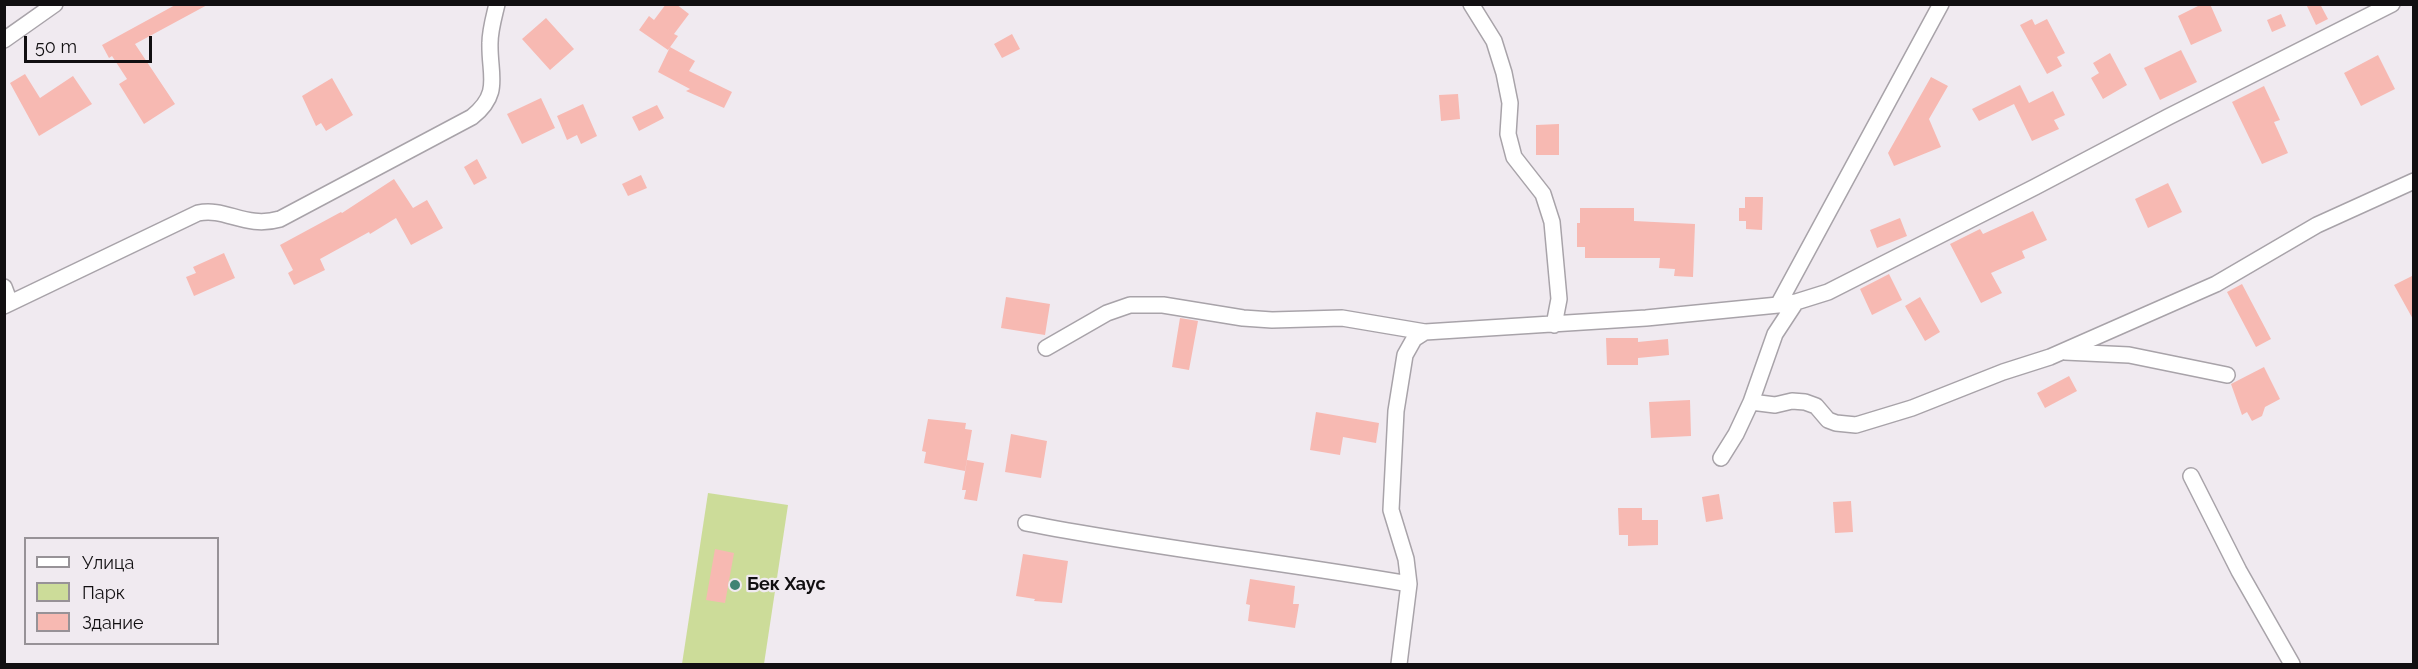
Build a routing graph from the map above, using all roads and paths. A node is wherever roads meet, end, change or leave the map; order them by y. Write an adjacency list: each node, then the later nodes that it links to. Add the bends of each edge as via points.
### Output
1 (55, 4): 6 (street)
2 (497, 4): 10 (street, via 490,42 490,96 485,107 472,117 280,219 244,221 216,212 198,213)
3 (1471, 4): 12 (street, via 1494,41 1504,74 1510,103 1508,134 1514,157 1543,194 1552,222 1559,300)
4 (1941, 4): 11 (street)
5 (2392, 4): 9 (street, via 1828,292)
6 (4, 40)
7 (2414, 181): 15 (street, via 2317,225 2216,284)
8 (4, 287): 10 (street)
9 (1796, 302): 11 (street); 17 (street, via 1775,334)
10 (7, 305)
11 (1778, 305): 12 (street)
12 (1554, 325): 13 (street)
13 (1425, 332): 14 (street, via 1342,318 1272,320 1163,304 1130,305 1107,313); 21 (street, via 1414,339 1403,361 1392,466 1391,510)
14 (1046, 348)
15 (2062, 351): 16 (street, via 2129,355); 17 (street, via 1857,425 1828,420 1816,406 1805,402)
16 (2227, 375)
17 (1751, 402): 18 (street)
18 (1721, 458)
19 (2191, 476): 23 (street)
20 (1026, 524): 21 (street)
21 (1409, 584): 22 (street)
22 (1399, 664)
23 (2292, 664)

